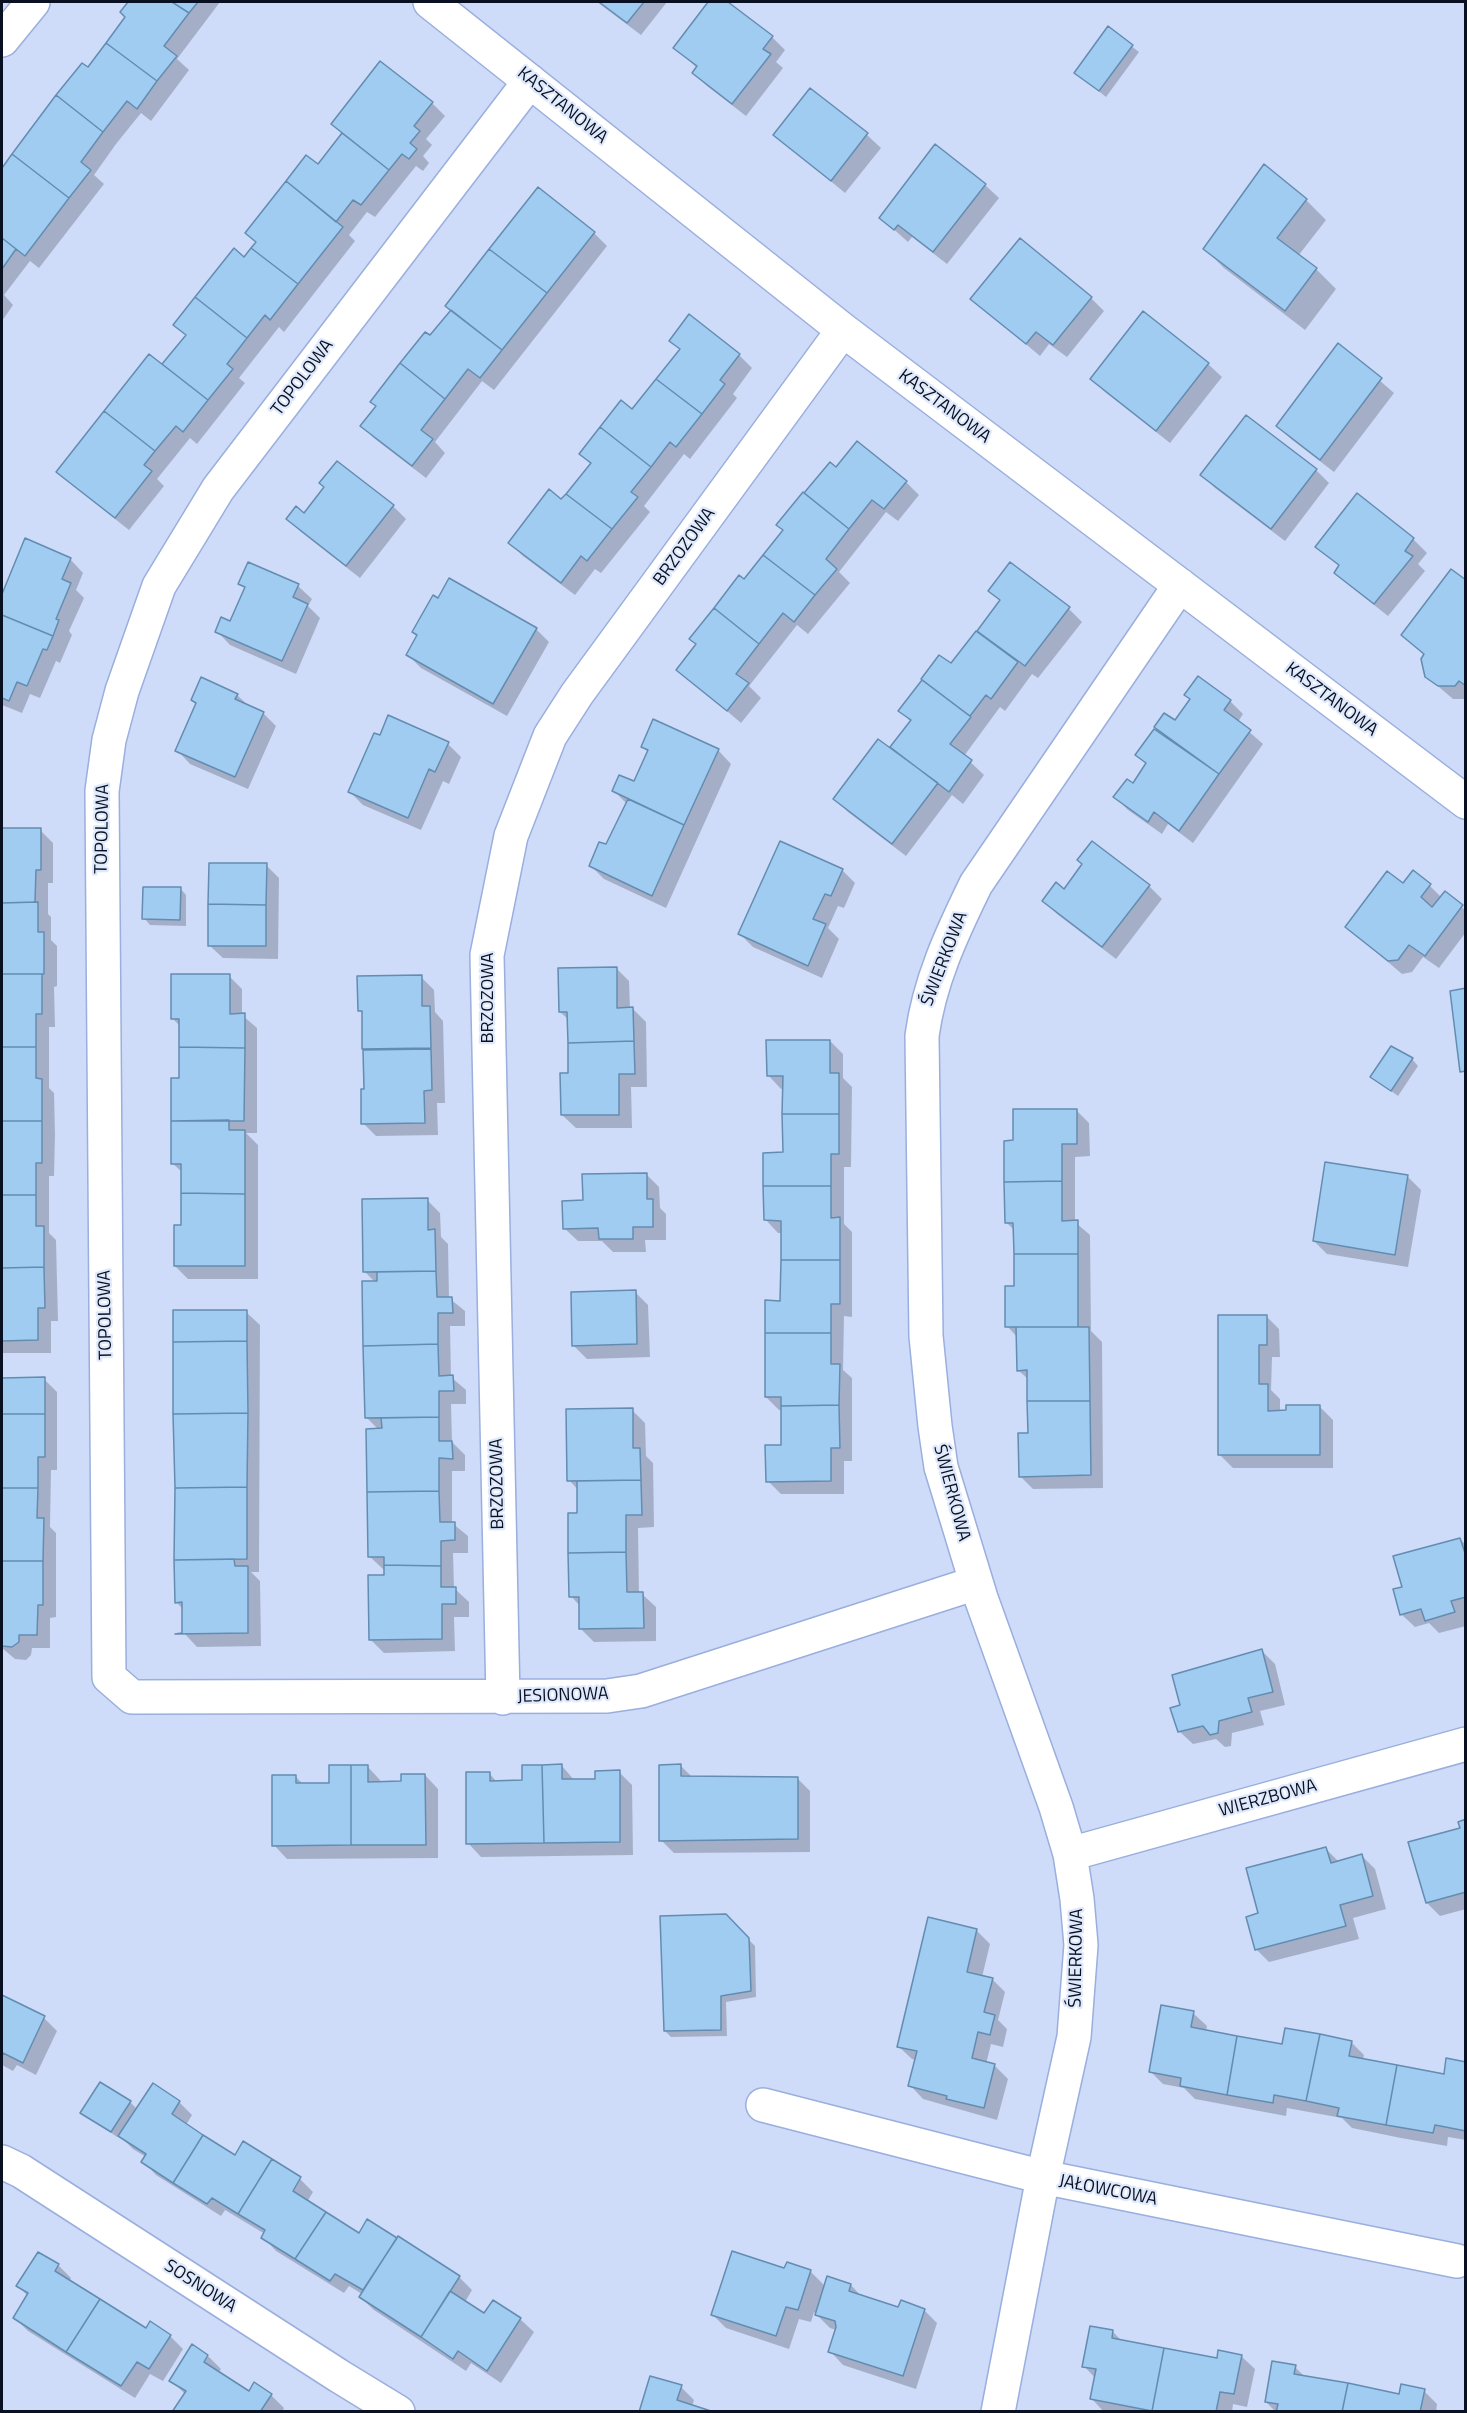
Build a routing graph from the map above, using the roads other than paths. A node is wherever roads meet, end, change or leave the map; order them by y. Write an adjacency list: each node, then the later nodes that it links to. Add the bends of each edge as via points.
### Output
1 (33, 2): 3 (street)
2 (430, 2): 4 (street, KASZTANOWA)
3 (2, 40)
4 (530, 81): 5 (street, KASZTANOWA); 9 (street, TOPOLOWA, via 218,489 159,586 109,740 102,791 109,1677)
5 (843, 330): 6 (street, KASZTANOWA); 10 (street, BRZOZOWA, via 577,693 550,736 511,836 487,955)
6 (1180, 585): 7 (street, KASZTANOWA); 8 (street, ŚWIERKOWA, via 976,884 954,928 926,1007 922,1036 928,1357 941,1467)
7 (1466, 802)
8 (976, 1583): 10 (street, JESIONOWA, via 641,1691 607,1696); 12 (street, ŚWIERKOWA, via 1043,1765)
9 (132, 1697): 10 (street, JESIONOWA)
10 (502, 1698)
11 (1466, 1744): 12 (street, WIERZBOWA)
12 (1070, 1854): 15 (street, ŚWIERKOWA, via 1081,1945 1079,1991 1074,2037)
13 (763, 2105): 15 (street, JAŁOWCOWA)
14 (2, 2162): 17 (street, SOSNOWA)
15 (1043, 2177): 16 (street, JAŁOWCOWA); 18 (street, ŚWIERKOWA)
16 (1458, 2260)
17 (398, 2412)
18 (998, 2412)

